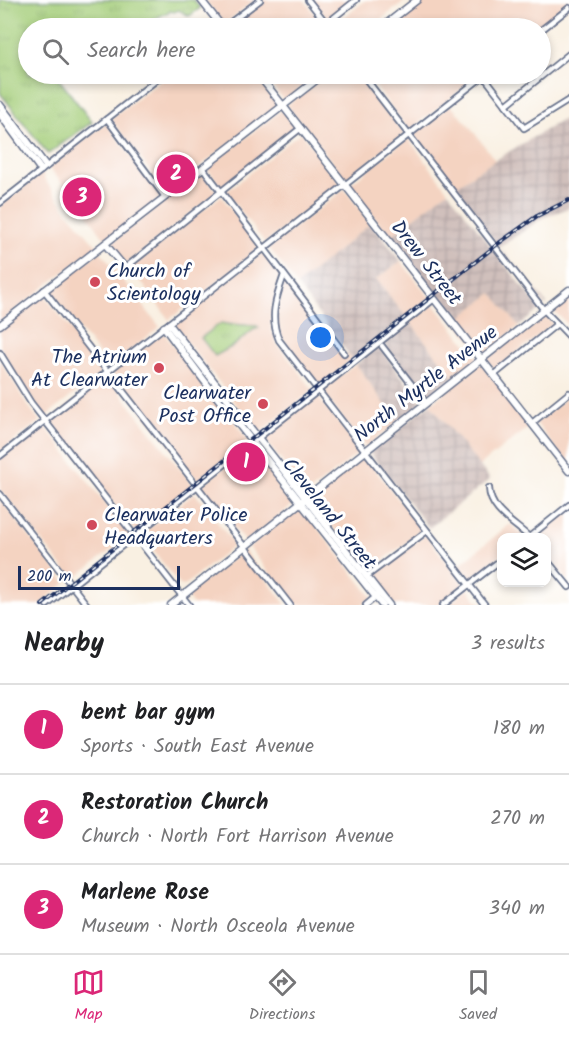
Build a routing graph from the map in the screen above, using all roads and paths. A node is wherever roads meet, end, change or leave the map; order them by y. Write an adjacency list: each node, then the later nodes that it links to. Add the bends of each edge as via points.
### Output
1 (201, 0): 7 (street)
2 (260, 0): 8 (street)
3 (308, 0): 9 (street)
4 (356, 0): 10 (street)
5 (417, 0): 11 (street)
6 (569, 8): 12 (street)
7 (215, 18)
8 (236, 18)
9 (322, 18)
10 (337, 18)
11 (394, 18)
12 (551, 22)
13 (569, 54): 14 (street)
14 (551, 69)
15 (151, 84): 27 (street)
16 (266, 84): 24 (street, Drew Street)
17 (311, 84): 24 (street)
18 (370, 84): 29 (street)
19 (471, 84): 29 (street)
20 (491, 84): 25 (street)
21 (532, 84): 25 (street)
22 (569, 100): 25 (street, via 524,128)
23 (0, 105): 30 (street)
24 (283, 105): 28 (street, Drew Street); 31 (street)
25 (506, 105)
26 (0, 114): 30 (street)
27 (107, 119): 30 (street); 34 (street)
28 (302, 128): 32 (street, Drew Street); 33 (street)
29 (408, 134): 32 (street); 43 (street)
30 (44, 168): 35 (street)
31 (203, 168): 33 (street); 34 (street)
32 (345, 184): 37 (street); 42 (street, Drew Street)
33 (222, 192): 37 (street); 38 (street)
34 (165, 197): 36 (street)
35 (0, 203)
36 (103, 245): 38 (street); 40 (street)
37 (264, 248): 39 (street); 46 (street)
38 (125, 268)
39 (284, 275): 50 (street); 54 (street, via 273,327)
40 (44, 290): 45 (street); 52 (street)
41 (569, 290): 43 (street, North Myrtle Avenue)
42 (434, 299): 51 (street, Drew Street); 54 (street)
43 (544, 310): 44 (street); 51 (street, North Myrtle Avenue)
44 (557, 324): 47 (street); 53 (street)
45 (0, 325)
46 (166, 326): 52 (street); 59 (street, Cleveland Street)
47 (569, 336)
48 (382, 346): 56 (street)
49 (0, 353): 57 (street)
50 (344, 353)
51 (482, 359): 53 (street, Drew Street); 56 (street, North Myrtle Avenue)
52 (108, 371): 57 (street); 63 (street)
53 (494, 375): 58 (street, Drew Street)
54 (317, 391): 59 (street); 60 (street)
55 (569, 393): 58 (street)
56 (426, 403): 60 (street, North Myrtle Avenue)
57 (45, 421): 61 (street); 71 (street)
58 (532, 423): 62 (street, Drew Street)
59 (256, 439): 63 (street); 66 (street, Cleveland Street)
60 (365, 452): 66 (street, North Myrtle Avenue); 68 (street)
61 (0, 456)
62 (569, 471)
63 (197, 485): 71 (street); 72 (street)
64 (489, 488): 69 (street, via 493,504)
65 (0, 494): 76 (street)
66 (303, 500): 72 (street, North Myrtle Avenue); 75 (street); 79 (street, Cleveland Street)
67 (569, 505): 70 (street)
68 (427, 531): 75 (street); 77 (street)
69 (524, 533)
70 (534, 533)
71 (134, 535): 76 (street); 80 (street)
72 (245, 546): 80 (street, North Myrtle Avenue); 85 (street)
73 (497, 562): 77 (street)
74 (551, 565): 78 (street)
75 (367, 576): 79 (street)
76 (71, 585): 81 (street); 82 (street)
77 (469, 585): 89 (street); 90 (street)
78 (569, 587)
79 (378, 595): 86 (street); 87 (street, Cleveland Street); 88 (street)
80 (182, 596): 83 (street, North Myrtle Avenue); 84 (street)
81 (47, 605)
82 (87, 605)
83 (171, 605)
84 (189, 605)
85 (290, 605)
86 (366, 605)
87 (382, 605)
88 (389, 605)
89 (443, 605)
90 (485, 605)

